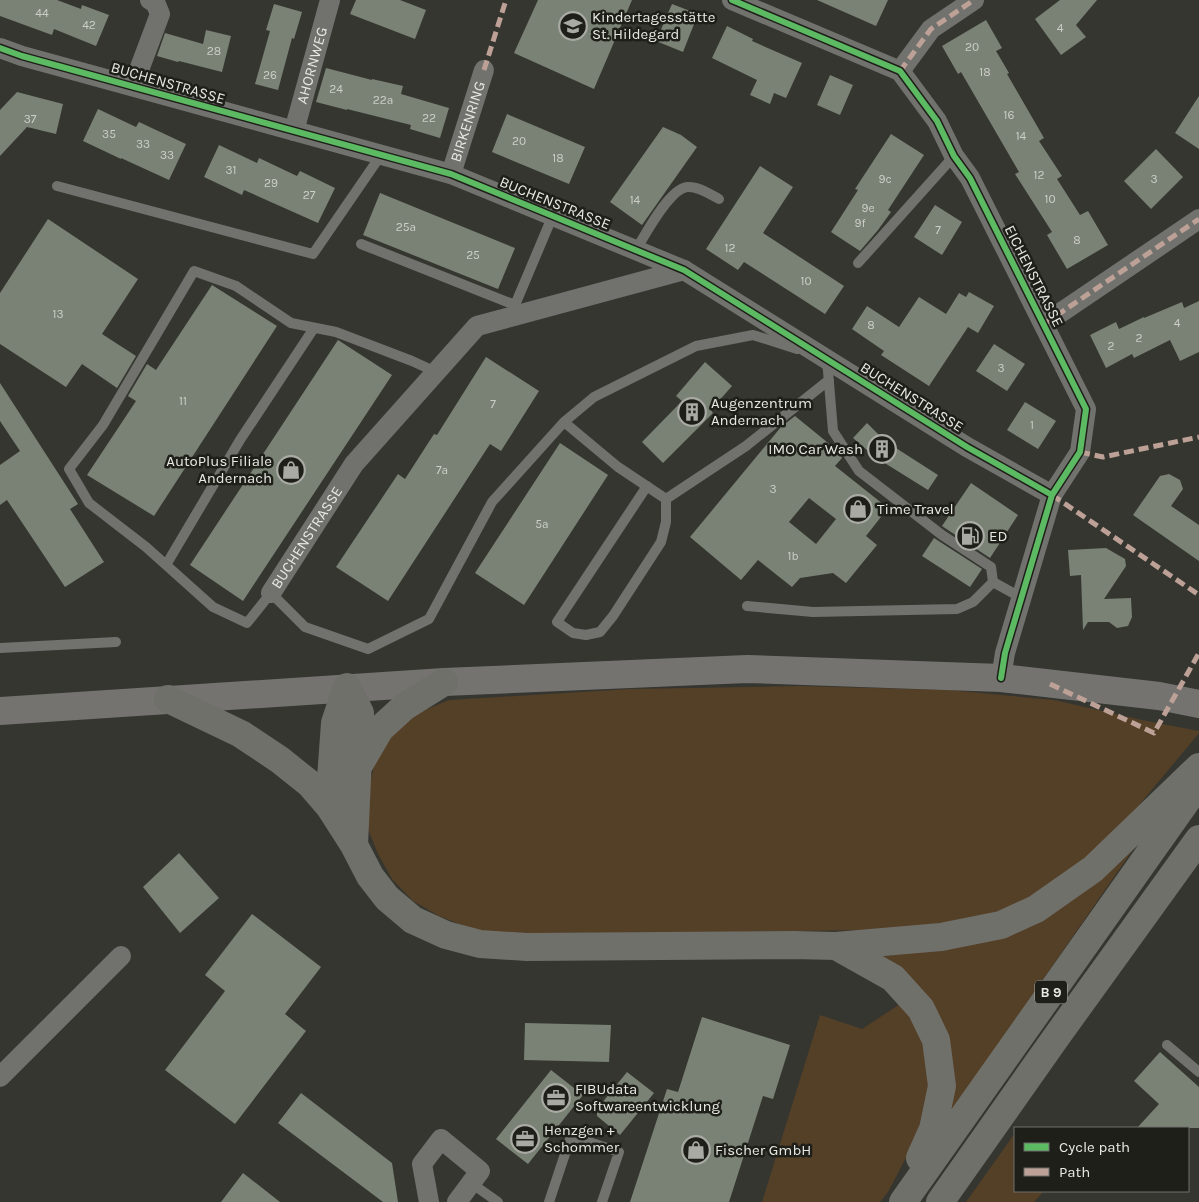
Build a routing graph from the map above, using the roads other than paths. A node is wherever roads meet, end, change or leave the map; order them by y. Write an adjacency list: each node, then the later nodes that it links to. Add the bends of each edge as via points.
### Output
1 (150, 0): 8 (street, BUCHENSTRASSE, via 155,2 160,14)
2 (330, 0): 9 (street, AHORNWEG)
3 (732, 0): 7 (street)
4 (974, 0): 7 (street, via 931,29)
5 (0, 48): 8 (street, BUCHENSTRASSE)
6 (484, 70): 12 (street, BIRKENRING)
7 (900, 71): 11 (street, EICHENSTRASSE, via 937,121)
8 (133, 86): 9 (street, BUCHENSTRASSE)
9 (294, 131): 10 (street, BUCHENSTRASSE)
10 (381, 155): 12 (street, BUCHENSTRASSE); 13 (lane, via 313,254)
11 (954, 156): 19 (lane); 21 (street, EICHENSTRASSE, via 970,178)
12 (451, 174): 15 (street, BUCHENSTRASSE)
13 (58, 186)
14 (720, 199): 18 (lane, via 698,188 686,187 675,192)
15 (553, 215): 17 (lane, via 515,305); 18 (street, BUCHENSTRASSE)
16 (1199, 219): 21 (street)
17 (361, 244)
18 (636, 250): 20 (street, BUCHENSTRASSE)
19 (858, 263)
20 (684, 270): 23 (street, BUCHENSTRASSE); 24 (street, BUCHENSTRASSE, via 477,326)
21 (1044, 324): 28 (street, EICHENSTRASSE, via 1086,409 1080,452)
22 (314, 328): 24 (lane, via 336,332); 30 (lane, via 240,440); 30 (lane, via 291,323 236,286 194,271 103,425 69,469 89,503)
23 (827, 358): 25 (lane); 26 (lane, via 753,335 696,346 594,397); 28 (street, BUCHENSTRASSE, via 967,447)
24 (436, 372): 32 (street, BUCHENSTRASSE, via 354,464)
25 (829, 380): 29 (lane, via 746,446); 31 (lane, via 833,431 858,471 942,536 991,568)
26 (564, 422): 27 (lane, via 618,467); 32 (lane, via 492,502 428,620 368,649 305,627)
27 (647, 486): 29 (lane); 29 (lane, via 557,622 573,633 600,632 613,616 661,542 666,522)
28 (1052, 495): 33 (street, EICHENSTRASSE)
29 (666, 499)
30 (166, 565): 32 (lane, via 213,607 247,623)
31 (993, 582): 33 (lane); 34 (lane, via 973,602 957,609 813,612)
32 (271, 593)
33 (1022, 598): 37 (street, EICHENSTRASSE, via 1005,652)
34 (746, 606)
35 (116, 642): 36 (lane)
36 (0, 648)
37 (1001, 678): 38 (main road, via 747,669); 41 (main road, via 1159,696)
38 (444, 682): 39 (main road); 43 (highway, via 404,707 380,729)
39 (347, 687): 40 (main road); 43 (highway, via 360,713); 46 (highway, via 335,722)
40 (168, 699): 42 (main road); 46 (highway, via 241,734 273,755 310,784)
41 (1199, 704)
42 (0, 711)
43 (358, 766): 48 (highway)
44 (1199, 767): 49 (highway, via 1093,869 1036,909 1001,925 941,937)
45 (1199, 783): 60 (highway, B 9)
46 (329, 806): 48 (highway)
47 (1199, 839): 61 (highway, B 9)
48 (354, 845): 49 (highway, via 370,876 387,898 413,920 446,935 480,944 527,947)
49 (836, 946): 60 (highway, via 894,978 921,1009 936,1040 942,1086 933,1129)
50 (121, 956): 53 (street)
51 (1167, 1045): 52 (lane)
52 (1199, 1072)
53 (0, 1077)
54 (471, 1183): 55 (street, via 480,1171 442,1139 422,1164); 56 (street); 57 (lane)
55 (429, 1202)
56 (457, 1202)
57 (498, 1202)
58 (549, 1202): 59 (lane, via 572,1136 619,1152)
59 (602, 1202)
60 (902, 1202)
61 (940, 1202)

